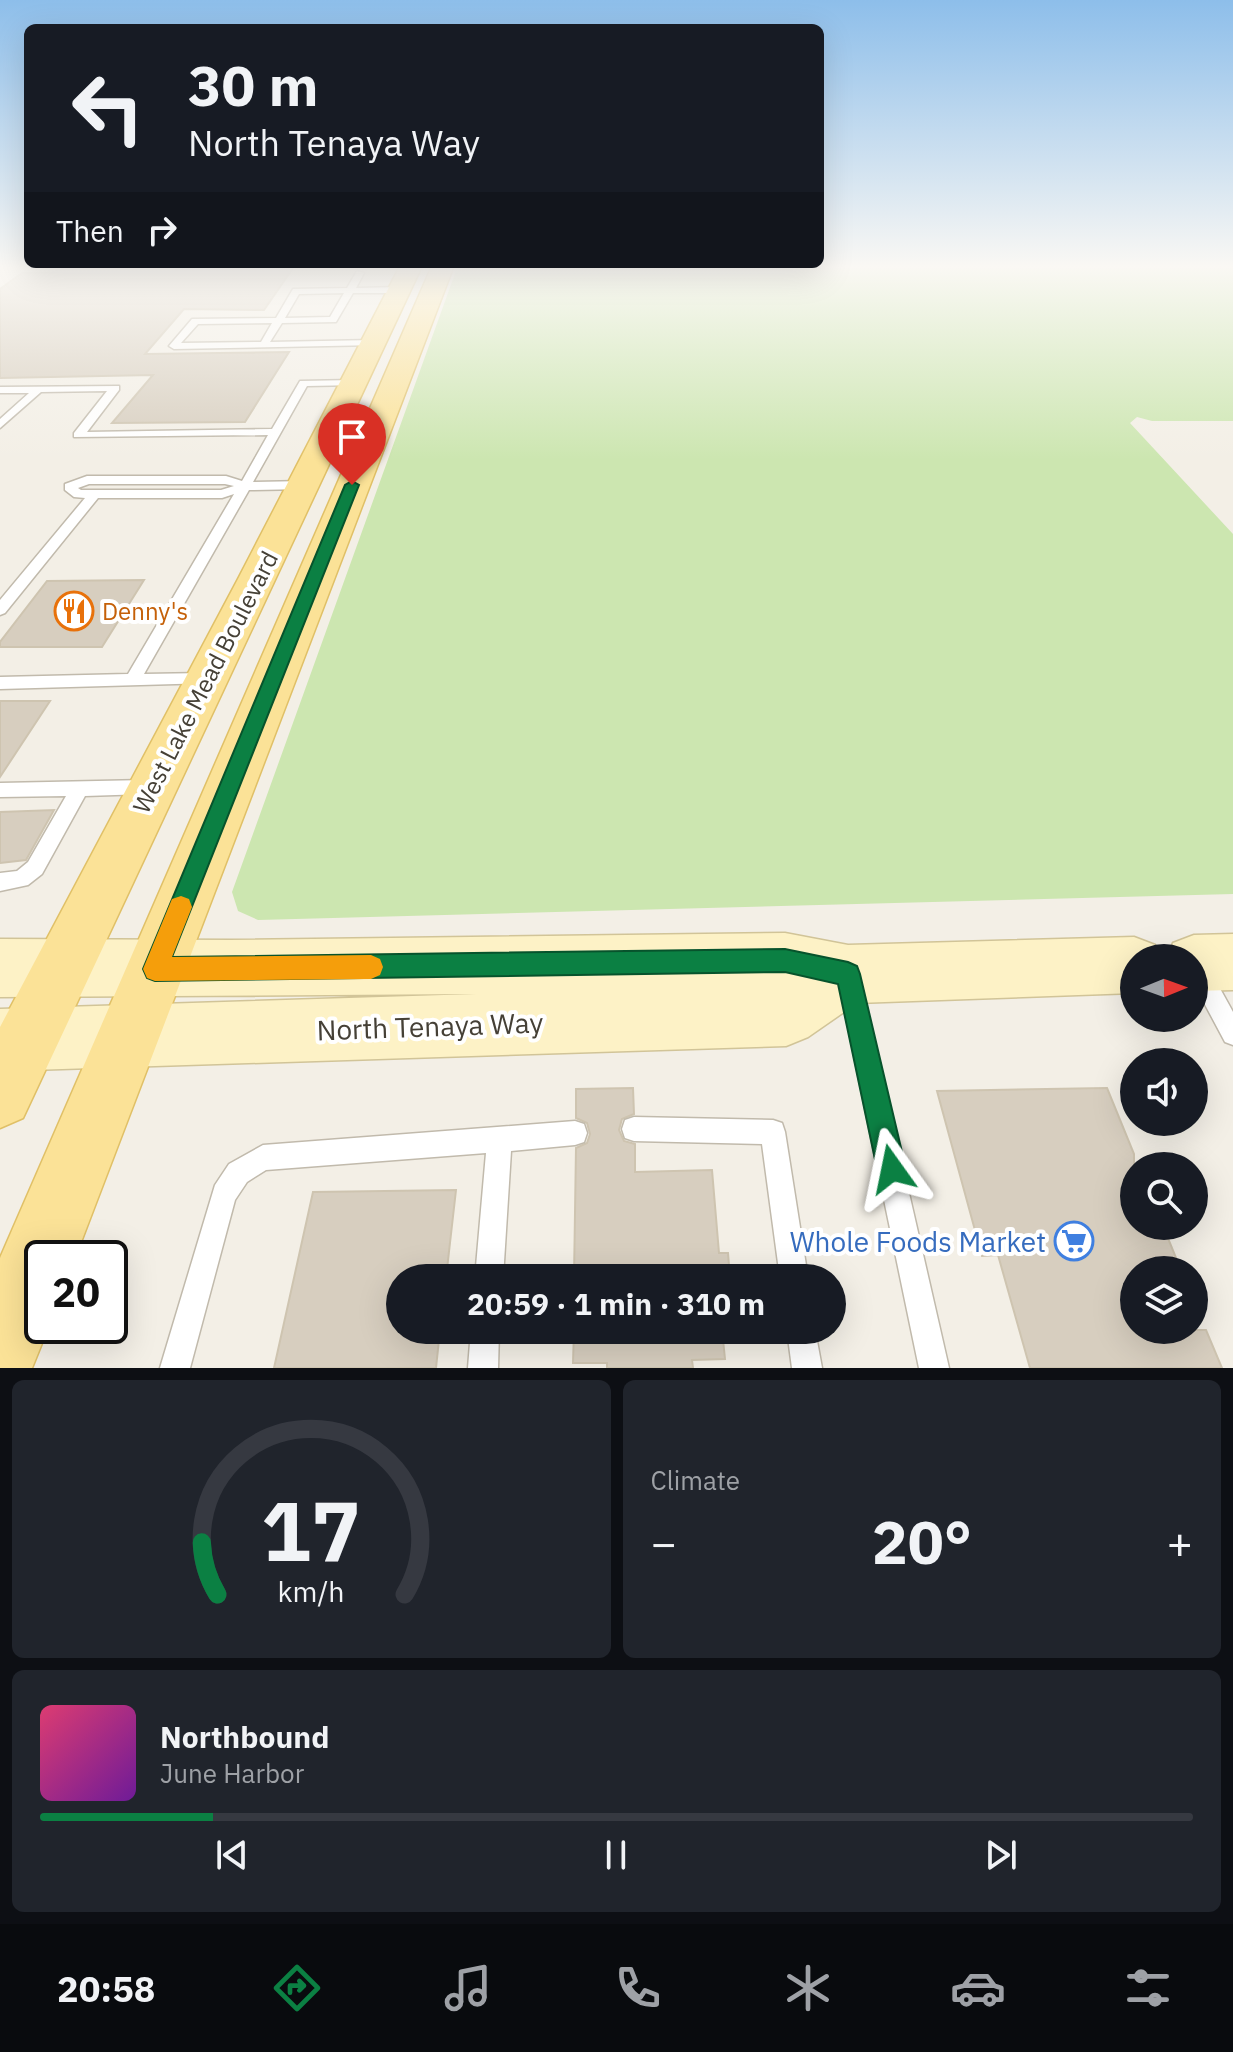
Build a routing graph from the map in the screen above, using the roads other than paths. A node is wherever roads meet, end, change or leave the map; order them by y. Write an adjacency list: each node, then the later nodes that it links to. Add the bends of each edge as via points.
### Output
1 (186, 332): 6 (lane, via 174,346)
2 (272, 332): 6 (lane)
3 (379, 332): 5 (main road, West Lake Mead Boulevard)
4 (416, 332): 13 (main road, West Lake Mead Boulevard)
5 (374, 343): 6 (lane); 7 (main road, West Lake Mead Boulevard)
6 (264, 345)
7 (354, 383): 11 (lane, via 304,383); 12 (main road, West Lake Mead Boulevard)
8 (0, 390): 9 (lane)
9 (38, 390): 10 (lane); 11 (lane, via 115,388 78,435)
10 (0, 425)
11 (278, 432): 14 (lane)
12 (306, 485): 13 (main road); 14 (lane); 17 (main road, West Lake Mead Boulevard)
13 (352, 485): 29 (main road, West Lake Mead Boulevard)
14 (248, 486): 15 (lane, via 222,494); 15 (lane, via 226,480 87,480 69,487 78,494); 18 (lane)
15 (95, 494): 16 (lane)
16 (0, 610)
17 (205, 679): 18 (lane); 20 (main road, West Lake Mead Boulevard)
18 (133, 680): 19 (lane)
19 (0, 683)
20 (151, 787): 21 (lane); 28 (main road, West Lake Mead Boulevard)
21 (80, 788): 22 (lane); 23 (lane, via 35,868 21,879)
22 (0, 790)
23 (0, 882)
24 (1233, 962): 25 (main road)
25 (1208, 963)
26 (1120, 965): 30 (main road)
27 (0, 968): 28 (main road)
28 (62, 968): 29 (main road); 34 (main road, West Lake Mead Boulevard)
29 (155, 969): 30 (main road, via 785,961); 33 (main road, West Lake Mead Boulevard)
30 (848, 974): 33 (main road, North Tenaya Way, via 786,1015); 47 (lane)
31 (1208, 988): 32 (lane)
32 (1233, 1034)
33 (128, 1036): 34 (main road, North Tenaya Way); 43 (main road, West Lake Mead Boulevard)
34 (14, 1039): 35 (main road, West Lake Mead Boulevard)
35 (0, 1095)
36 (634, 1129): 40 (lane, via 773,1132)
37 (575, 1133): 38 (lane)
38 (499, 1140): 39 (lane); 44 (lane, via 263,1158 238,1173 224,1194)
39 (490, 1264)
40 (792, 1264)
41 (484, 1344): 45 (lane)
42 (803, 1344): 46 (lane)
43 (0, 1350)
44 (175, 1368)
45 (483, 1368)
46 (807, 1368)
47 (934, 1368)

